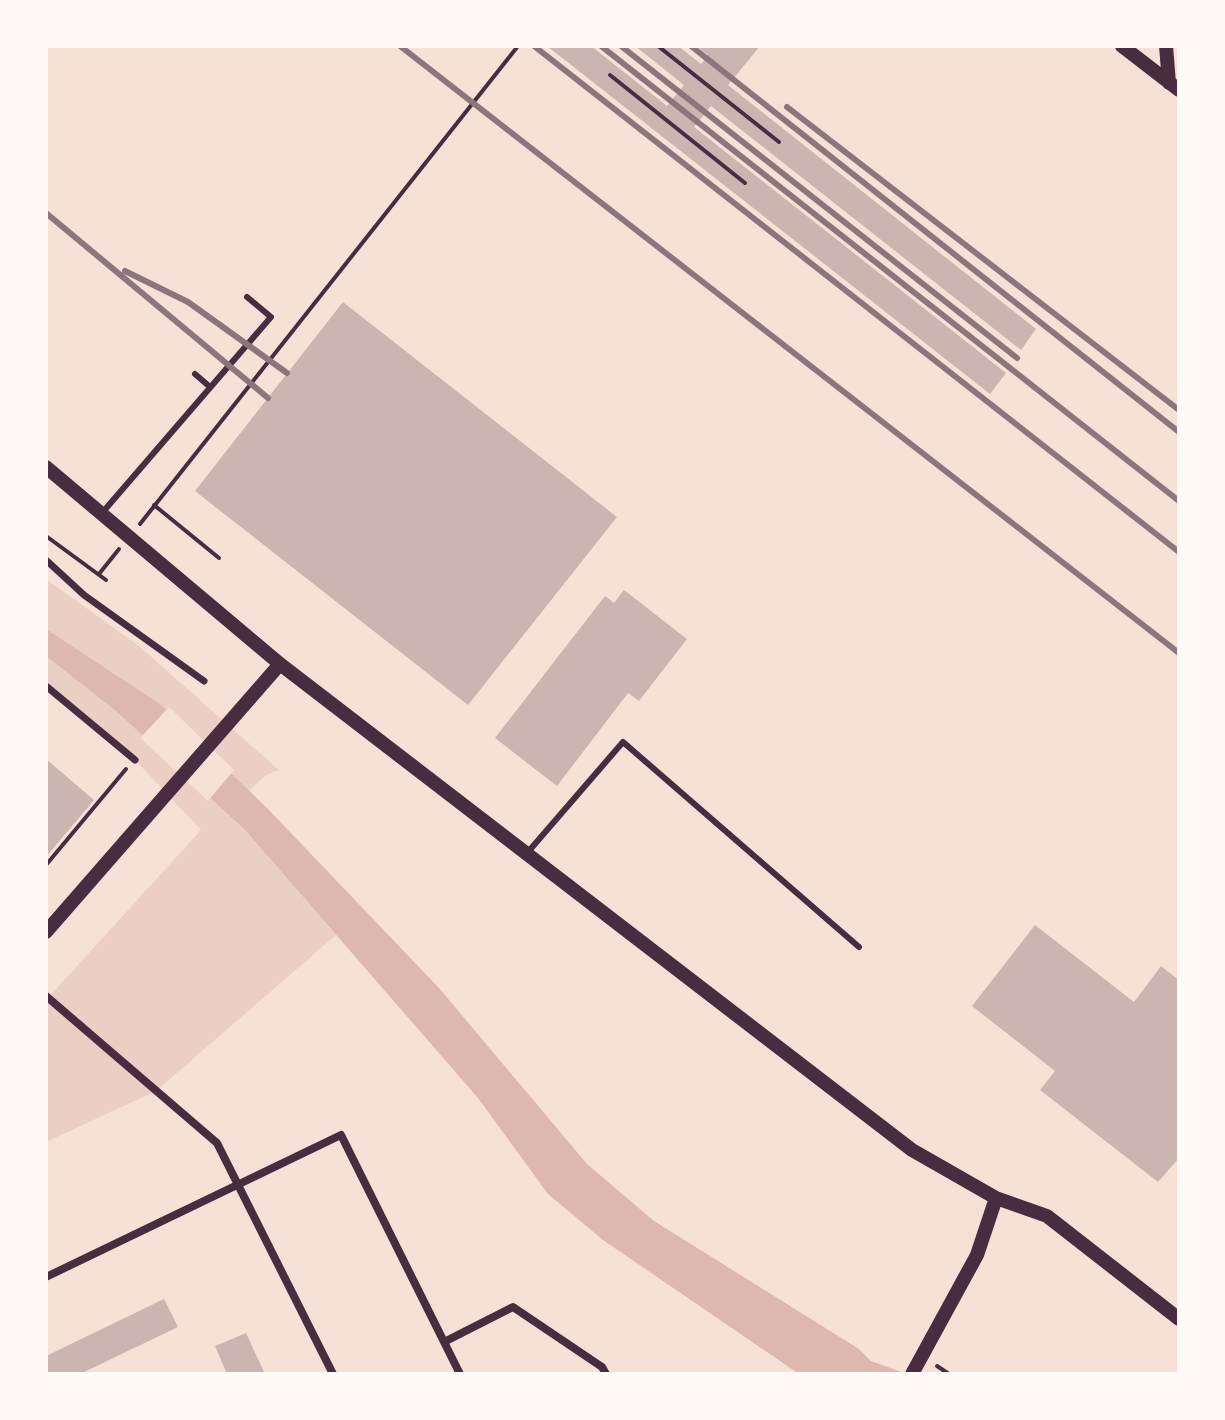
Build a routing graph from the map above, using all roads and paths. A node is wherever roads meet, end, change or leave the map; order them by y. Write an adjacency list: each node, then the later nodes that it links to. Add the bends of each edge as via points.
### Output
1 (518, 46): 13 (path)
2 (658, 46): 7 (path)
3 (1122, 46): 6 (street)
4 (1166, 46): 6 (street)
5 (610, 75): 8 (path)
6 (1174, 87)
7 (779, 142)
8 (745, 183)
9 (247, 297): 11 (lane, via 271,317)
10 (195, 374): 11 (lane)
11 (210, 387): 14 (lane)
12 (46, 467): 14 (street)
13 (154, 505): 15 (path); 18 (path)
14 (100, 515): 22 (street)
15 (136, 528)
16 (46, 536): 20 (path)
17 (127, 540): 20 (path)
18 (219, 558)
19 (46, 560): 23 (street, via 84,595)
20 (99, 574): 21 (path)
21 (106, 580)
22 (280, 664): 26 (street); 28 (street)
23 (204, 681)
24 (46, 686): 25 (street)
25 (135, 760): 27 (path)
26 (525, 855): 29 (lane, via 623,742); 32 (street, via 912,1150)
27 (46, 865)
28 (46, 932)
29 (859, 947)
30 (46, 996): 31 (street, via 217,1143)
31 (239, 1187): 33 (street); 35 (street, via 341,1135); 37 (street)
32 (996, 1198): 34 (street, via 1047,1216); 36 (street, via 977,1255)
33 (46, 1277)
34 (1179, 1319)
35 (444, 1342): 38 (street); 39 (street, via 513,1307)
36 (913, 1371)
37 (333, 1374)
38 (460, 1374)
39 (606, 1374)

